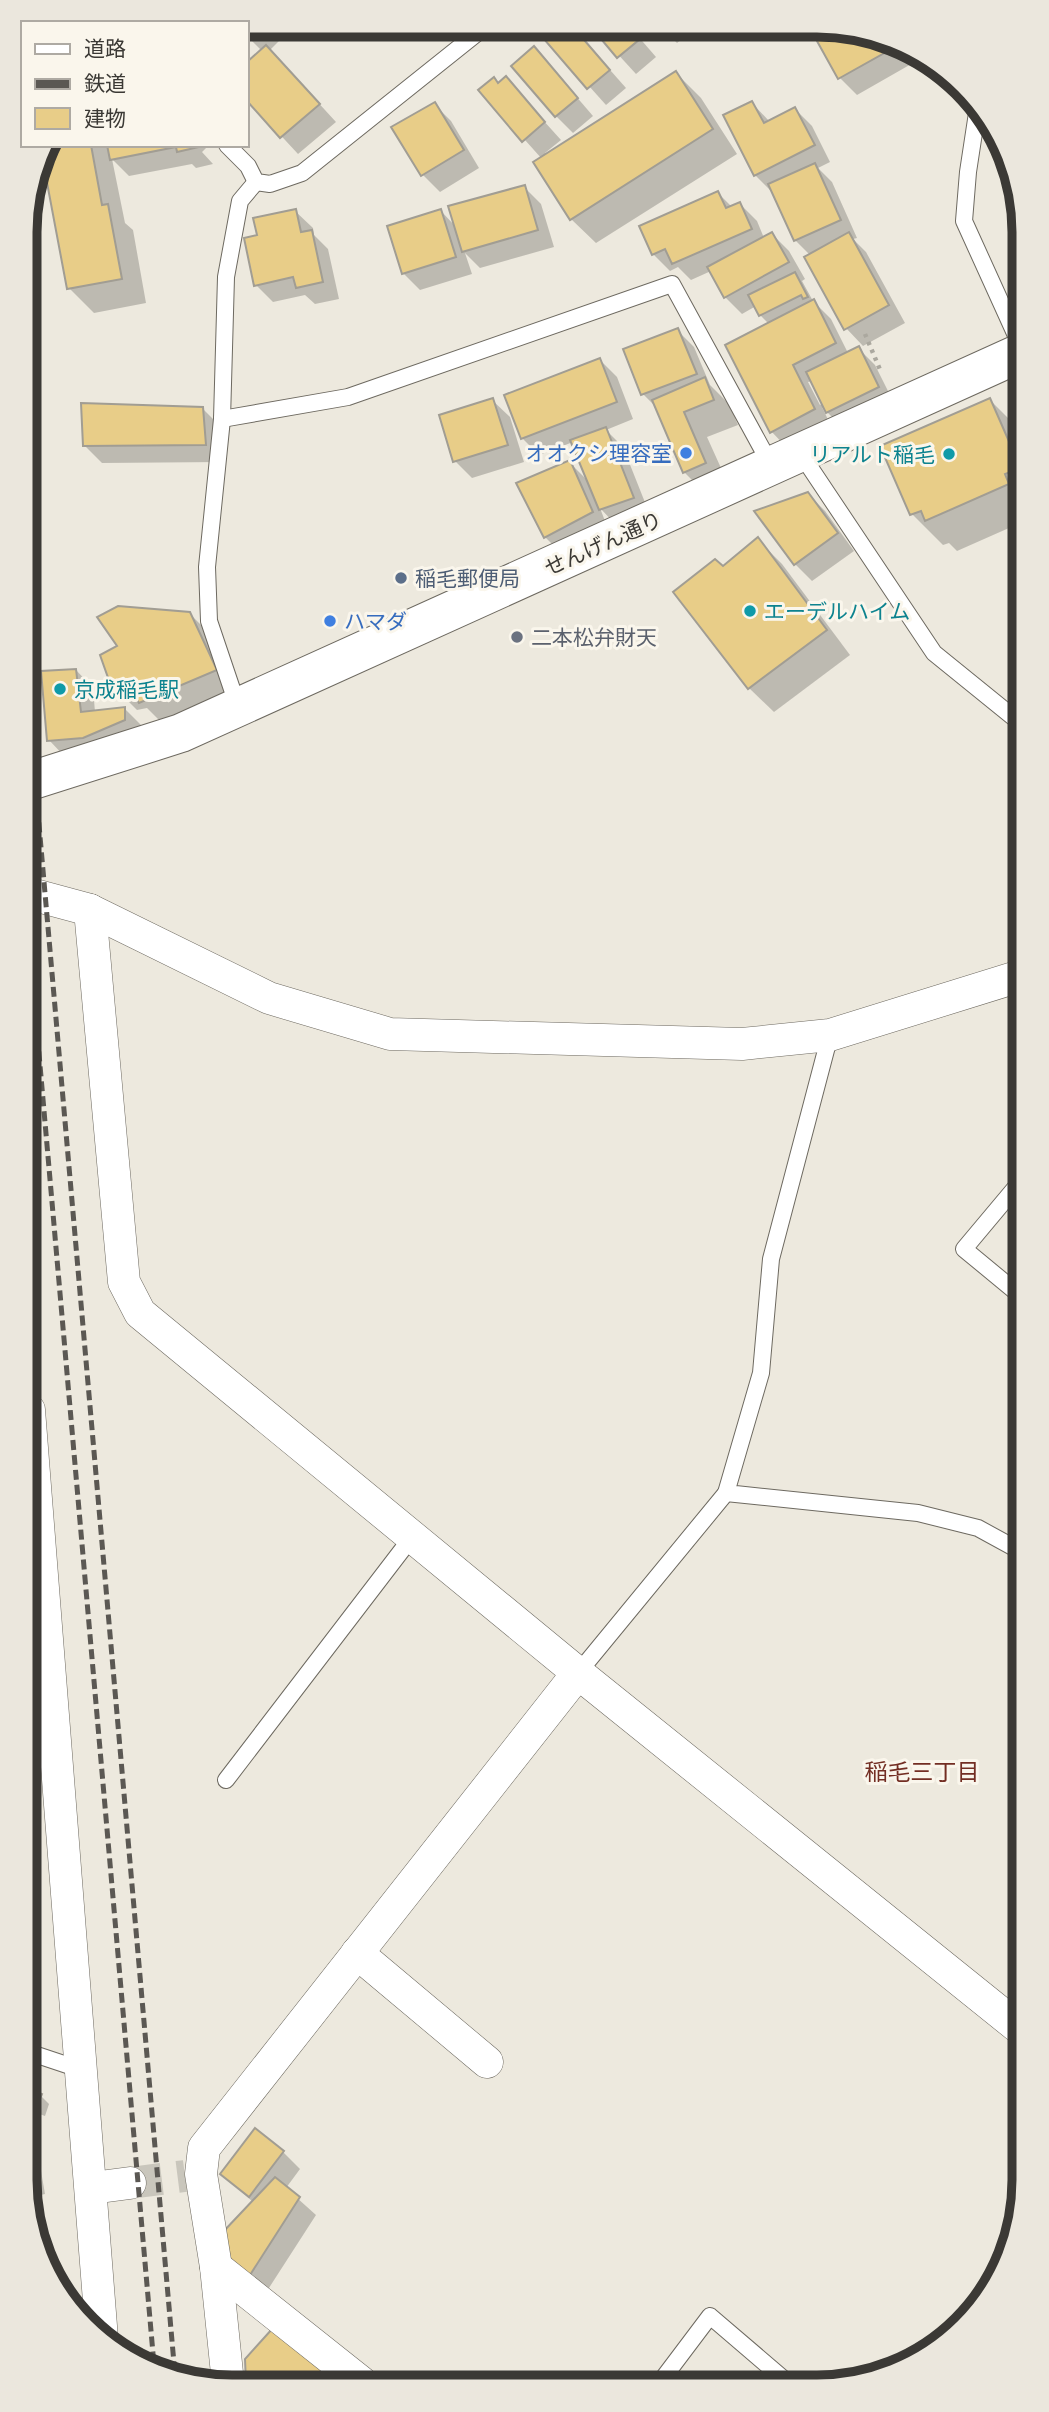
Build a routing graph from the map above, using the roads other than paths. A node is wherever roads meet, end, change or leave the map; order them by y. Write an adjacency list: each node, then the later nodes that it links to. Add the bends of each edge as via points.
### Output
1 (472, 37): 4 (lane, via 302,173 270,184)
2 (976, 119): 5 (lane, via 964,221)
3 (229, 147): 4 (lane)
4 (256, 182): 7 (lane, via 240,201 226,277)
5 (1012, 327)
6 (1012, 357): 8 (main road, せんげん通り)
7 (222, 419): 8 (lane, via 348,397 672,284); 9 (lane, via 207,567 209,621)
8 (786, 461): 9 (main road, せんげん通り); 10 (lane, via 934,653)
9 (238, 707): 11 (main road, せんげん通り, via 181,733)
10 (1012, 716)
11 (37, 779)
12 (37, 896): 13 (street)
13 (90, 910): 15 (street, via 269,998 390,1034 742,1044); 20 (street, via 124,1282 140,1313)
14 (1012, 978): 15 (street)
15 (830, 1035): 18 (lane, via 771,1259 761,1373)
16 (1012, 1192): 17 (lane, via 964,1249)
17 (1012, 1289)
18 (726, 1493): 21 (lane, via 918,1513 978,1528); 22 (lane)
19 (37, 1510): 28 (street)
20 (412, 1537): 22 (street); 23 (lane)
21 (1012, 1547)
22 (578, 1673): 24 (street); 25 (street)
23 (226, 1780)
24 (357, 1953): 27 (street); 31 (street, via 204,2148 193,2175)
25 (1012, 2019)
26 (37, 2055): 28 (lane)
27 (487, 2062)
28 (82, 2070): 30 (street)
29 (130, 2183): 30 (street)
30 (92, 2188): 32 (street)
31 (216, 2267): 33 (street); 34 (street)
32 (101, 2324)
33 (227, 2375)
34 (352, 2375)
35 (666, 2375): 36 (lane, via 710,2316)
36 (779, 2375)

